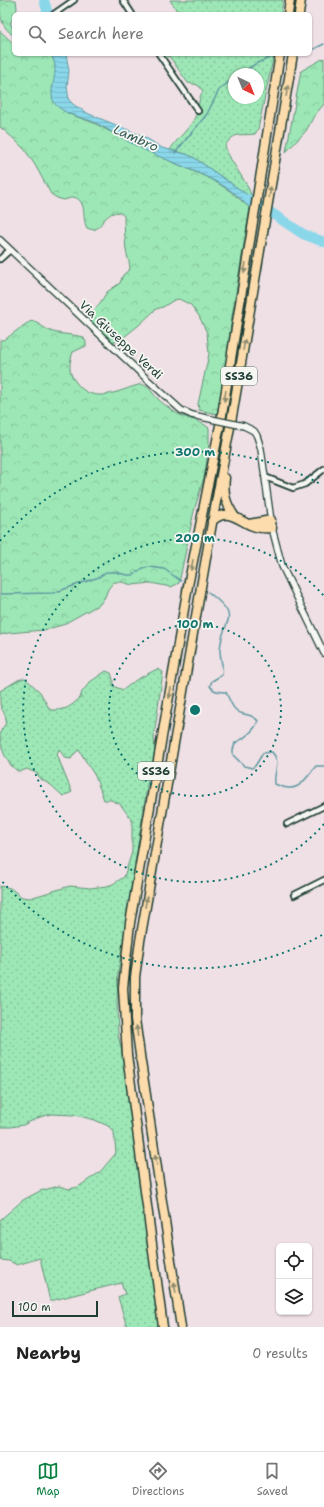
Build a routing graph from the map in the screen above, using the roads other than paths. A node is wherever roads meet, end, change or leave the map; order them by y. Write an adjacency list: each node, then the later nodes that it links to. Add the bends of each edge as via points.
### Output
1 (74, 0): 5 (street)
2 (123, 0): 6 (street)
3 (290, 0): 7 (highway)
4 (302, 0): 8 (highway)
5 (57, 12)
6 (131, 12)
7 (288, 12)
8 (299, 12)
9 (159, 56): 12 (street)
10 (280, 56): 29 (highway, SS36, one-way to 29, via 222,415 188,586 132,915 123,988 127,1055)
11 (293, 56): 16 (highway, SS36, one-way to 11)
12 (198, 111)
13 (0, 240): 14 (street, Via Giuseppe Verdi)
14 (10, 250): 15 (street); 18 (street, Via Giuseppe Verdi, bridge, via 181,410 192,415 244,426 254,432 259,440)
15 (0, 259)
16 (233, 411): 19 (highway, via 233,433 224,492 227,504); 21 (highway, SS36)
17 (324, 469): 18 (street, via 305,484 293,488)
18 (265, 477): 20 (street)
19 (235, 517): 21 (highway, via 227,514); 22 (highway)
20 (271, 520): 22 (highway); 23 (street)
21 (212, 521): 30 (highway, SS36, one-way to 21, via 141,1062 134,977)
22 (249, 524): 23 (highway, via 258,528)
23 (272, 528): 24 (street, via 282,566)
24 (324, 653)
25 (324, 806): 26 (street)
26 (287, 824)
27 (324, 880): 28 (street)
28 (294, 895)
29 (162, 1327)
30 (181, 1327)

